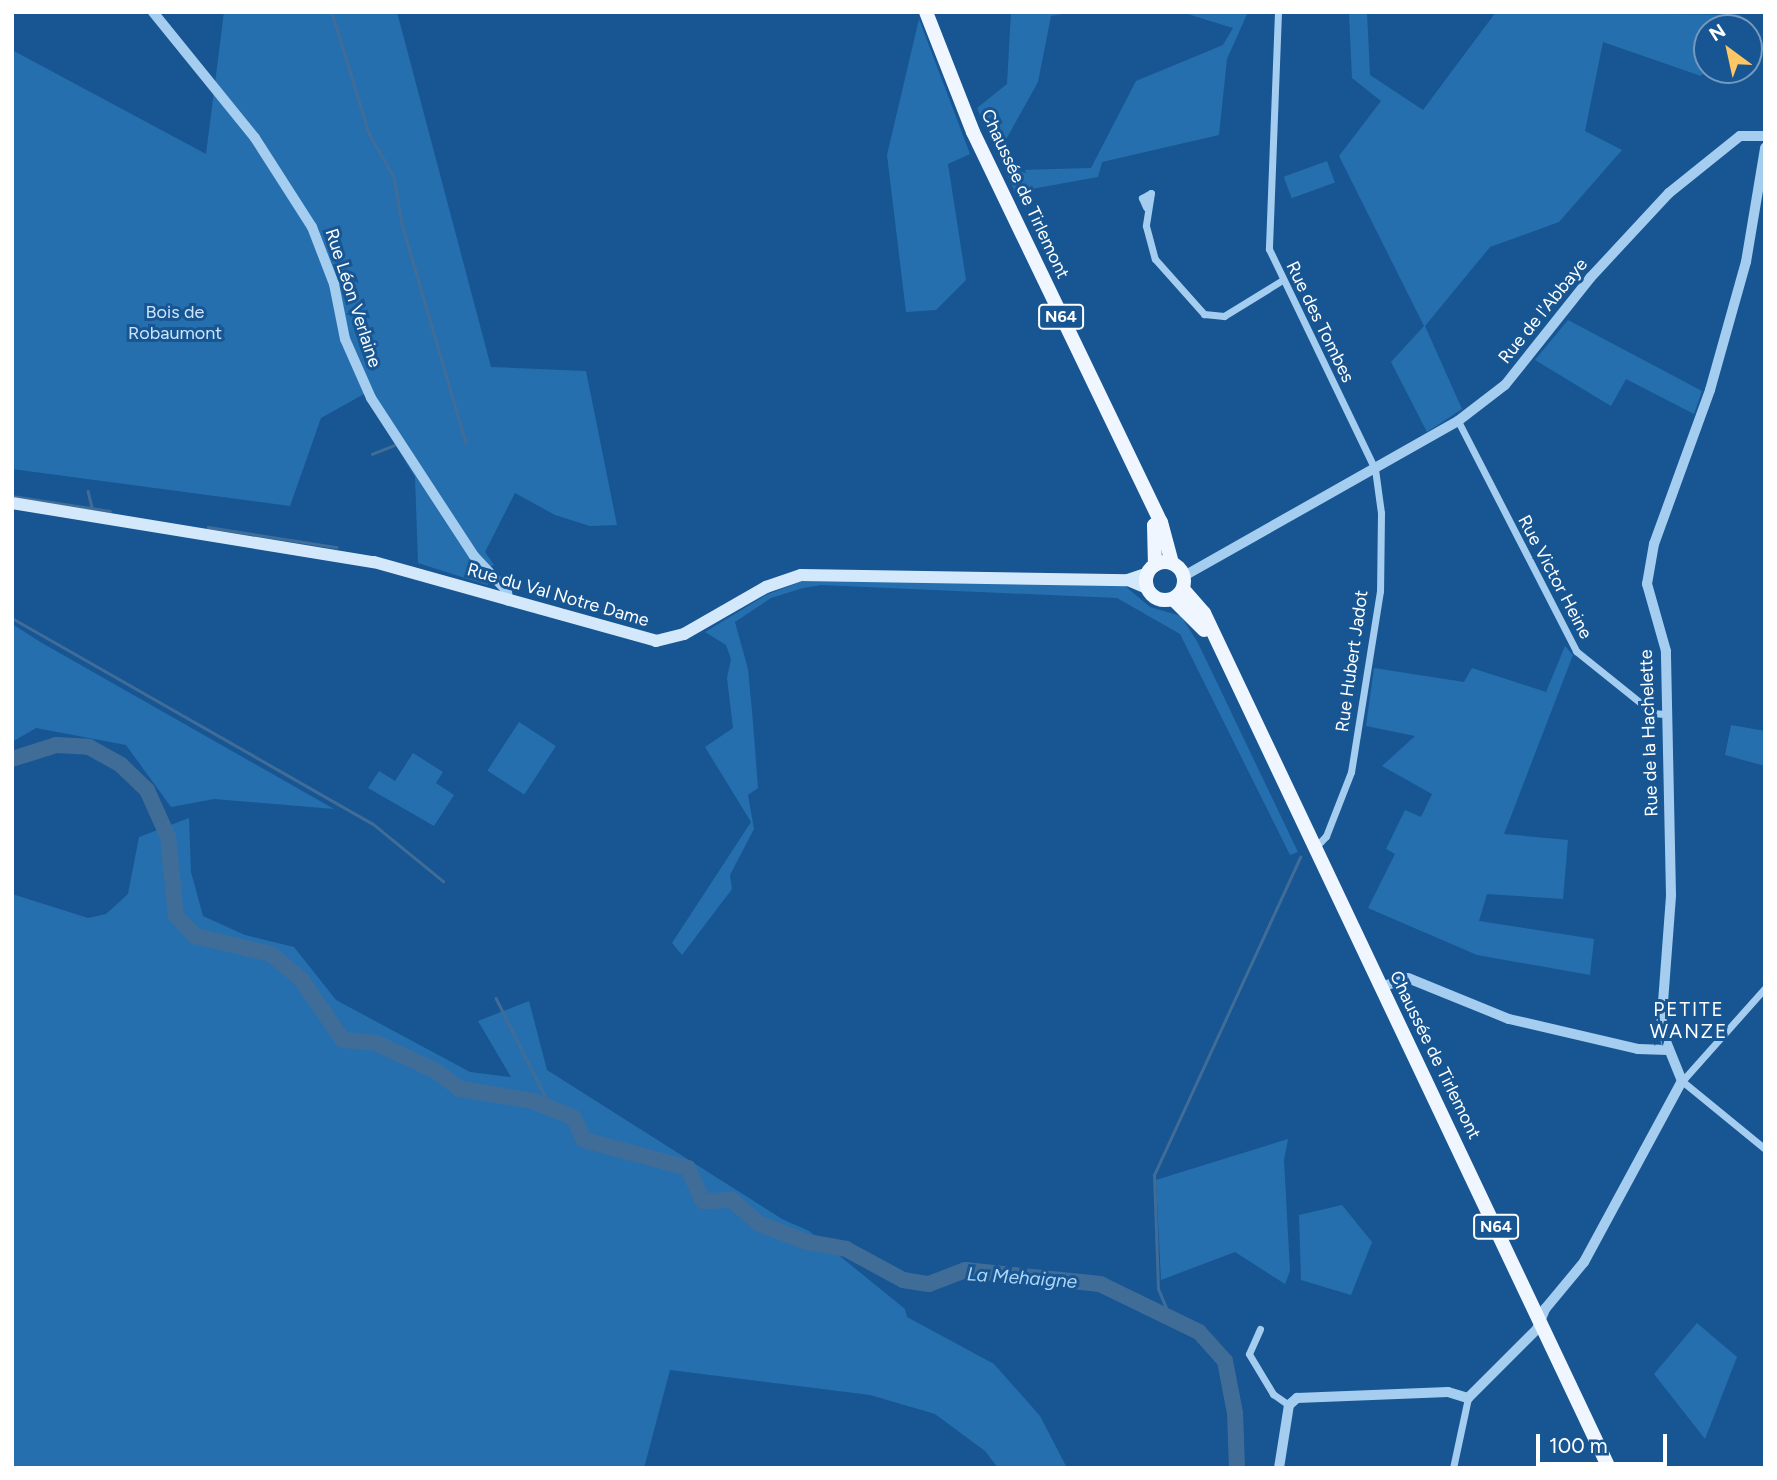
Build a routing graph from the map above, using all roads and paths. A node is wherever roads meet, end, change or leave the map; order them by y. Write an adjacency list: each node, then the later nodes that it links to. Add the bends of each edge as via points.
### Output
1 (153, 12): 17 (street, Rue Léon Verlaine, via 255,138 312,227 334,284 345,339 371,398 474,556 507,591)
2 (926, 12): 11 (main road, Chaussée de Tirlemont / N64, via 973,132)
3 (1278, 12): 7 (street, Rue des Tombes, via 1277,111 1267,217 1269,249)
4 (1765, 136): 8 (street, Rue de l'Abbaye, via 1740,136 1669,193 1590,278 1505,385)
5 (1765, 148): 18 (street, Rue de la Hachelette, via 1746,262 1710,390 1654,544 1647,583 1666,651)
6 (1146, 206): 7 (street, via 1155,259 1204,314 1224,316)
7 (1281, 281): 9 (street, Rue des Tombes)
8 (1458, 421): 9 (street, Rue de l'Abbaye); 18 (street, Rue Victor Heine, via 1576,651 1653,713)
9 (1375, 469): 16 (street, Rue de l'Abbaye); 19 (street, Rue Hubert Jadot, via 1381,513 1380,591 1361,716 1350,772 1326,836)
10 (12, 503): 17 (main road, Rue du Val Notre Dame, via 374,562)
11 (1150, 503): 12 (main road, Chaussée de Tirlemont / N64); 13 (main road, Chaussée de Tirlemont / N64)
12 (1172, 563): 13 (main road); 16 (main road, Chaussée de Tirlemont / N64)
13 (1152, 569): 14 (main road, Rue du Val Notre Dame); 15 (main road, Chaussée de Tirlemont / N64)
14 (1129, 580): 15 (main road, Rue du Val Notre Dame); 17 (main road, Rue du Val Notre Dame, via 818,573 776,583 684,634 656,641)
15 (1147, 588): 16 (main road, Chaussée de Tirlemont / N64, via 1158,599)
16 (1180, 588): 19 (main road, Chaussée de Tirlemont / N64, via 1224,659)
17 (508, 601)
18 (1664, 714): 22 (street, Rue de la Hachelette, via 1671,895 1661,1029)
19 (1315, 848): 20 (main road, Chaussée de Tirlemont / N64)
20 (1381, 987): 22 (street, via 1408,978 1509,1019 1638,1049); 25 (main road, Chaussée de Tirlemont / N64)
21 (1765, 988): 23 (street)
22 (1668, 1050): 23 (street, Rue de la Hachelette)
23 (1682, 1081): 24 (street); 25 (street, via 1584,1262)
24 (1765, 1149)
25 (1540, 1322): 27 (street); 31 (main road, Chaussée de Tirlemont / N64)
26 (1260, 1329): 28 (street, via 1249,1354 1273,1394)
27 (1468, 1398): 28 (street, via 1448,1392 1310,1395); 30 (street)
28 (1289, 1405): 29 (street)
29 (1279, 1468)
30 (1453, 1468)
31 (1609, 1468)

